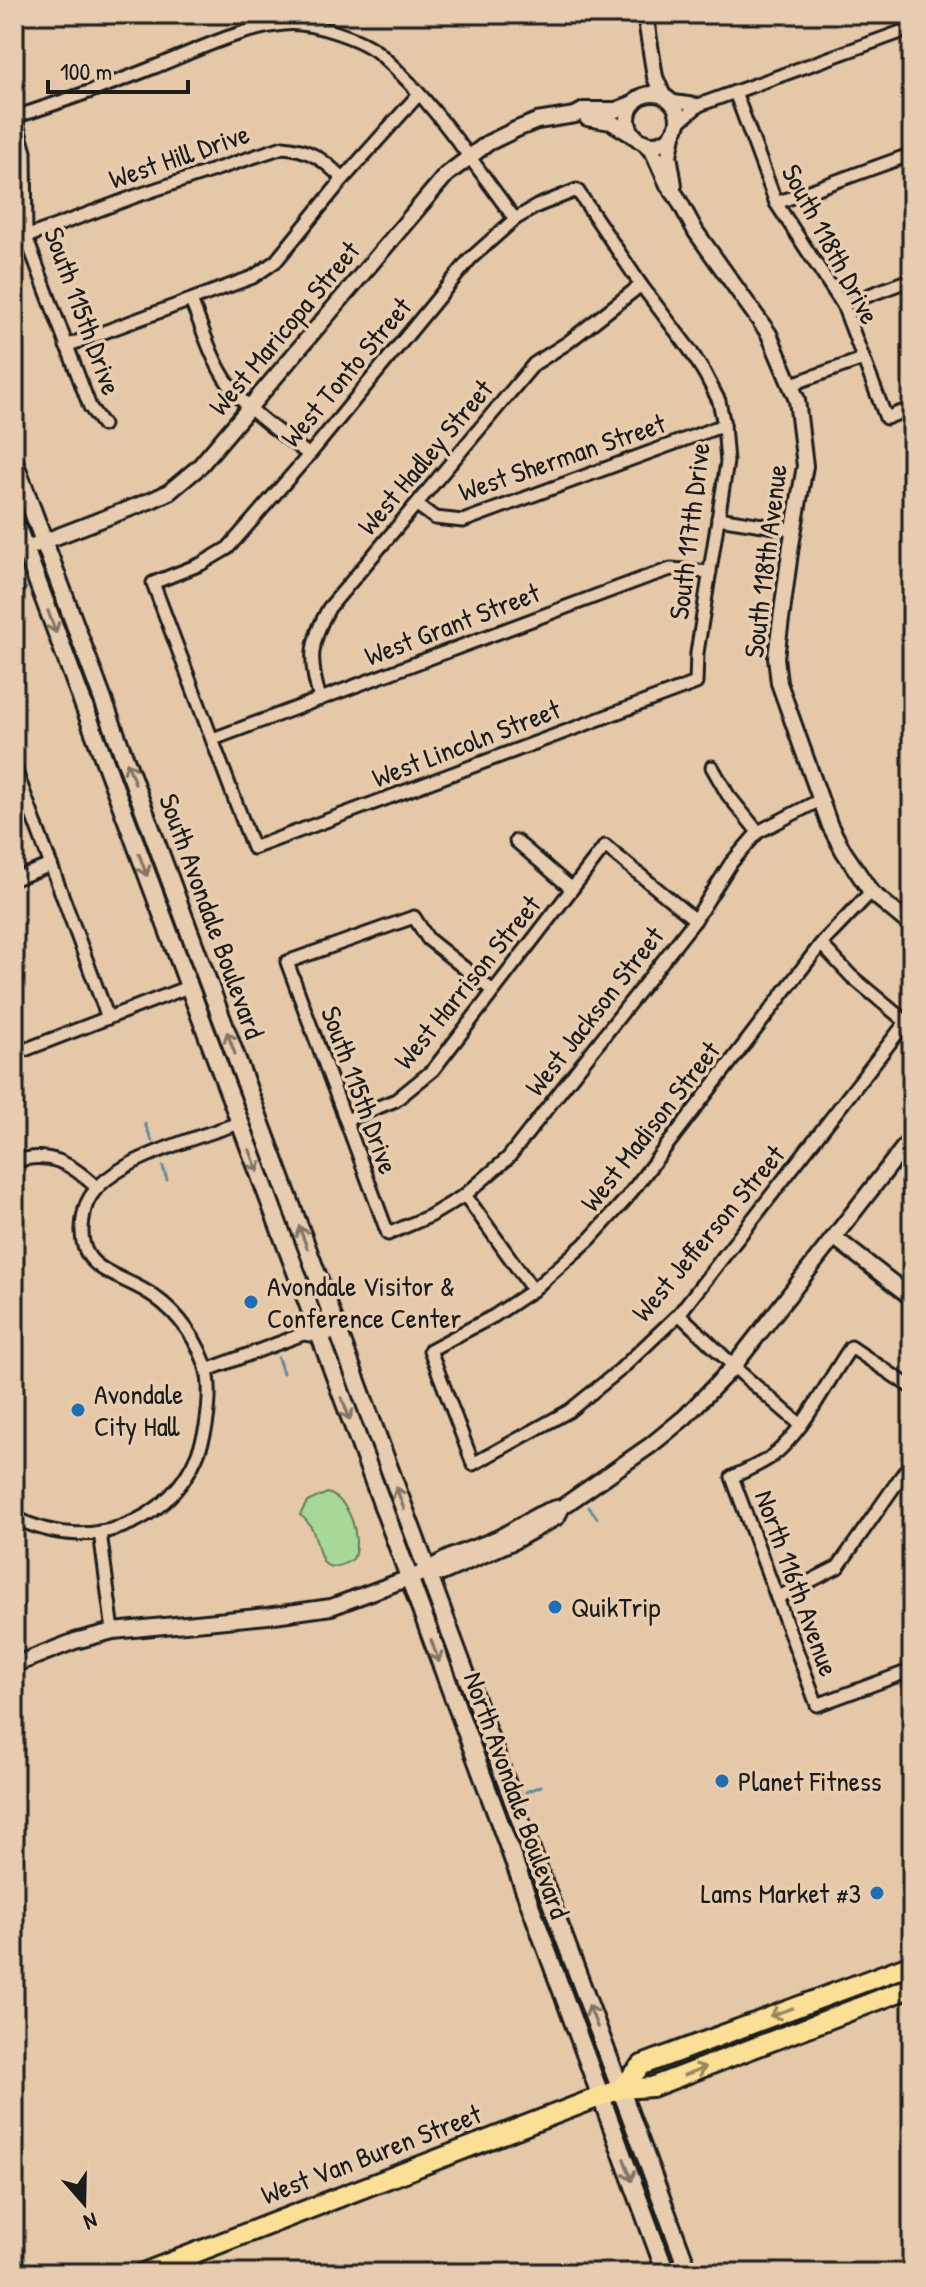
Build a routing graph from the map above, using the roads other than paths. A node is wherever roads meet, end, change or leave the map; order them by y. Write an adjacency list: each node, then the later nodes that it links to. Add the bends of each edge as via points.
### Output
1 (645, 14): 3 (street)
2 (912, 28): 4 (street)
3 (650, 47): 6 (street, via 655,77); 7 (street)
4 (735, 92): 8 (street); 18 (street, South 118th Drive)
5 (419, 94): 10 (street, via 379,52 326,30 286,23 250,30); 14 (street); 15 (street)
6 (666, 98): 7 (street, via 655,94); 8 (street); 11 (street, via 677,116)
7 (637, 100): 9 (street, West Maricopa Street, via 616,110); 12 (street, via 628,124)
8 (699, 105): 11 (street)
9 (575, 115): 12 (street, West Maricopa Street, via 611,122); 14 (street, West Maricopa Street, via 537,121)
10 (15, 117): 20 (street, South 115th Drive, via 25,152)
11 (676, 127): 12 (street, via 658,143); 17 (street, South 118th Avenue, via 669,155)
12 (640, 139): 17 (street, South 118th Avenue)
13 (912, 154): 18 (street)
14 (467, 157): 19 (street); 28 (street, West Maricopa Street, via 446,175)
15 (343, 179): 20 (street, West Hill Drive, via 314,153 283,147); 23 (street, via 276,261 253,277)
16 (577, 190): 19 (street, West Tonto Street); 22 (street, South 117th Drive)
17 (677, 197): 27 (street, South 118th Avenue, via 769,334)
18 (776, 203): 24 (street, South 118th Drive)
19 (515, 219): 32 (street, West Tonto Street, via 470,259)
20 (26, 237): 25 (street, South 115th Drive)
21 (912, 279): 24 (street)
22 (641, 285): 31 (street, South 117th Drive, via 705,374); 34 (street, West Hadley Street, via 534,364)
23 (191, 301): 25 (street); 28 (street, via 218,366)
24 (843, 305): 26 (street, South 118th Drive)
25 (66, 346): 30 (street, South 115th Drive, via 90,407)
26 (863, 359): 27 (street); 29 (street, South 118th Drive, via 886,418)
27 (792, 384): 37 (street, South 118th Avenue, via 805,466)
28 (250, 408): 32 (street); 38 (street, West Maricopa Street, via 199,467 169,492)
29 (912, 408)
30 (103, 425)
31 (724, 425): 34 (street, West Sherman Street, via 463,521 435,518); 35 (street, South 117th Drive, via 727,462)
32 (309, 455): 43 (street, West Tonto Street, via 228,548 153,583)
33 (14, 461): 38 (main road, South Avondale Boulevard)
34 (417, 505): 42 (street, West Hadley Street, via 317,629 311,670)
35 (718, 518): 37 (street); 40 (street, South 117th Drive)
36 (14, 519): 39 (main road, South Avondale Boulevard)
37 (794, 530): 46 (street, South 118th Avenue, via 776,665)
38 (44, 542): 39 (street, West Maricopa Street); 60 (main road, South Avondale Boulevard, one-way to 38)
39 (20, 551): 56 (main road, South Avondale Boulevard, one-way to 56)
40 (710, 572): 41 (street, South 117th Drive); 42 (street, West Grant Street, via 671,569)
41 (696, 683): 43 (street, West Lincoln Street, via 253,848)
42 (320, 699): 43 (street, West Grant Street)
43 (213, 739)
44 (14, 766): 49 (street)
45 (712, 767): 47 (street)
46 (820, 800): 47 (street, West Jackson Street); 52 (street, South 118th Avenue, via 837,839)
47 (758, 832): 53 (street, West Jackson Street)
48 (516, 841): 51 (street)
49 (51, 865): 50 (street); 58 (street)
50 (14, 879)
51 (572, 889): 53 (street, West Harrison Street, via 605,846); 57 (street, West Harrison Street)
52 (871, 892): 54 (street, South 118th Avenue); 55 (street, West Madison Street)
53 (695, 920): 66 (street, West Jackson Street, via 508,1158)
54 (912, 926)
55 (821, 944): 69 (street, West Madison Street, via 626,1199); 71 (street, West Jefferson Street, via 906,1022)
56 (188, 987): 58 (street); 62 (main road, South Avondale Boulevard)
57 (493, 991): 61 (street, West Harrison Street, via 413,1088); 61 (street, South 115th Drive, via 428,939 414,917 287,962)
58 (108, 1018): 59 (street)
59 (14, 1054)
60 (258, 1116): 62 (main road); 72 (main road, South Avondale Boulevard, one-way to 60)
61 (346, 1120): 67 (street, South 115th Drive)
62 (239, 1123): 65 (street, via 134,1162); 73 (main road, South Avondale Boulevard, one-way to 73)
63 (912, 1137): 68 (street)
64 (14, 1162): 65 (street, via 48,1156 73,1167)
65 (96, 1187): 75 (street, via 83,1219 89,1257 109,1275 171,1310 197,1345)
66 (465, 1195): 67 (street, West Jackson Street); 69 (street)
67 (388, 1234)
68 (835, 1238): 70 (street); 74 (street)
69 (533, 1290): 80 (street, West Madison Street, via 430,1350)
70 (912, 1298)
71 (679, 1314): 74 (street); 80 (street, West Jefferson Street, via 569,1411)
72 (339, 1332): 73 (street); 77 (main road, South Avondale Boulevard)
73 (320, 1336): 75 (street, via 303,1334); 84 (main road, North Avondale Boulevard, one-way to 84)
74 (733, 1367): 78 (street); 83 (street, via 651,1445 562,1507)
75 (207, 1370): 82 (street, via 208,1414 190,1470 155,1509 135,1522)
76 (912, 1388): 78 (street, via 851,1347)
77 (360, 1389): 83 (main road, North Avondale Boulevard, one-way to 77)
78 (801, 1425): 85 (street, North 116th Avenue, via 771,1456 732,1477)
79 (912, 1461): 85 (street, via 838,1567)
80 (473, 1464)
81 (14, 1517): 82 (street, via 51,1532)
82 (100, 1532): 86 (street)
83 (428, 1571): 84 (street); 90 (main road, North Avondale Boulevard)
84 (408, 1578): 86 (street, via 321,1609); 89 (main road, North Avondale Boulevard, one-way to 89)
85 (777, 1598): 88 (street, North 116th Avenue, via 817,1705)
86 (113, 1631): 87 (street)
87 (14, 1665)
88 (912, 1670)
89 (468, 1740): 90 (main road, via 483,1753 509,1821); 91 (main road, North Avondale Boulevard)
90 (521, 1823): 92 (main road, North Avondale Boulevard)
91 (507, 1844): 92 (main road, via 519,1845 541,1902); 98 (main road, North Avondale Boulevard)
92 (555, 1915): 97 (main road, North Avondale Boulevard, one-way to 92)
93 (912, 1964): 97 (main road, West Van Buren Street, one-way to 97, via 642,2065)
94 (912, 1979): 96 (main road, via 868,1996)
95 (912, 1987): 96 (main road, West Van Buren Street)
96 (862, 2006): 97 (main road, West Van Buren Street, one-way to 96, via 652,2087)
97 (620, 2089): 98 (main road, West Van Buren Street); 102 (main road, North Avondale Boulevard)
98 (601, 2096): 99 (main road, North Avondale Boulevard, one-way to 99); 100 (main road, West Van Buren Street)
99 (663, 2267): 101 (main road)
100 (143, 2273)
101 (675, 2273)
102 (689, 2273)

